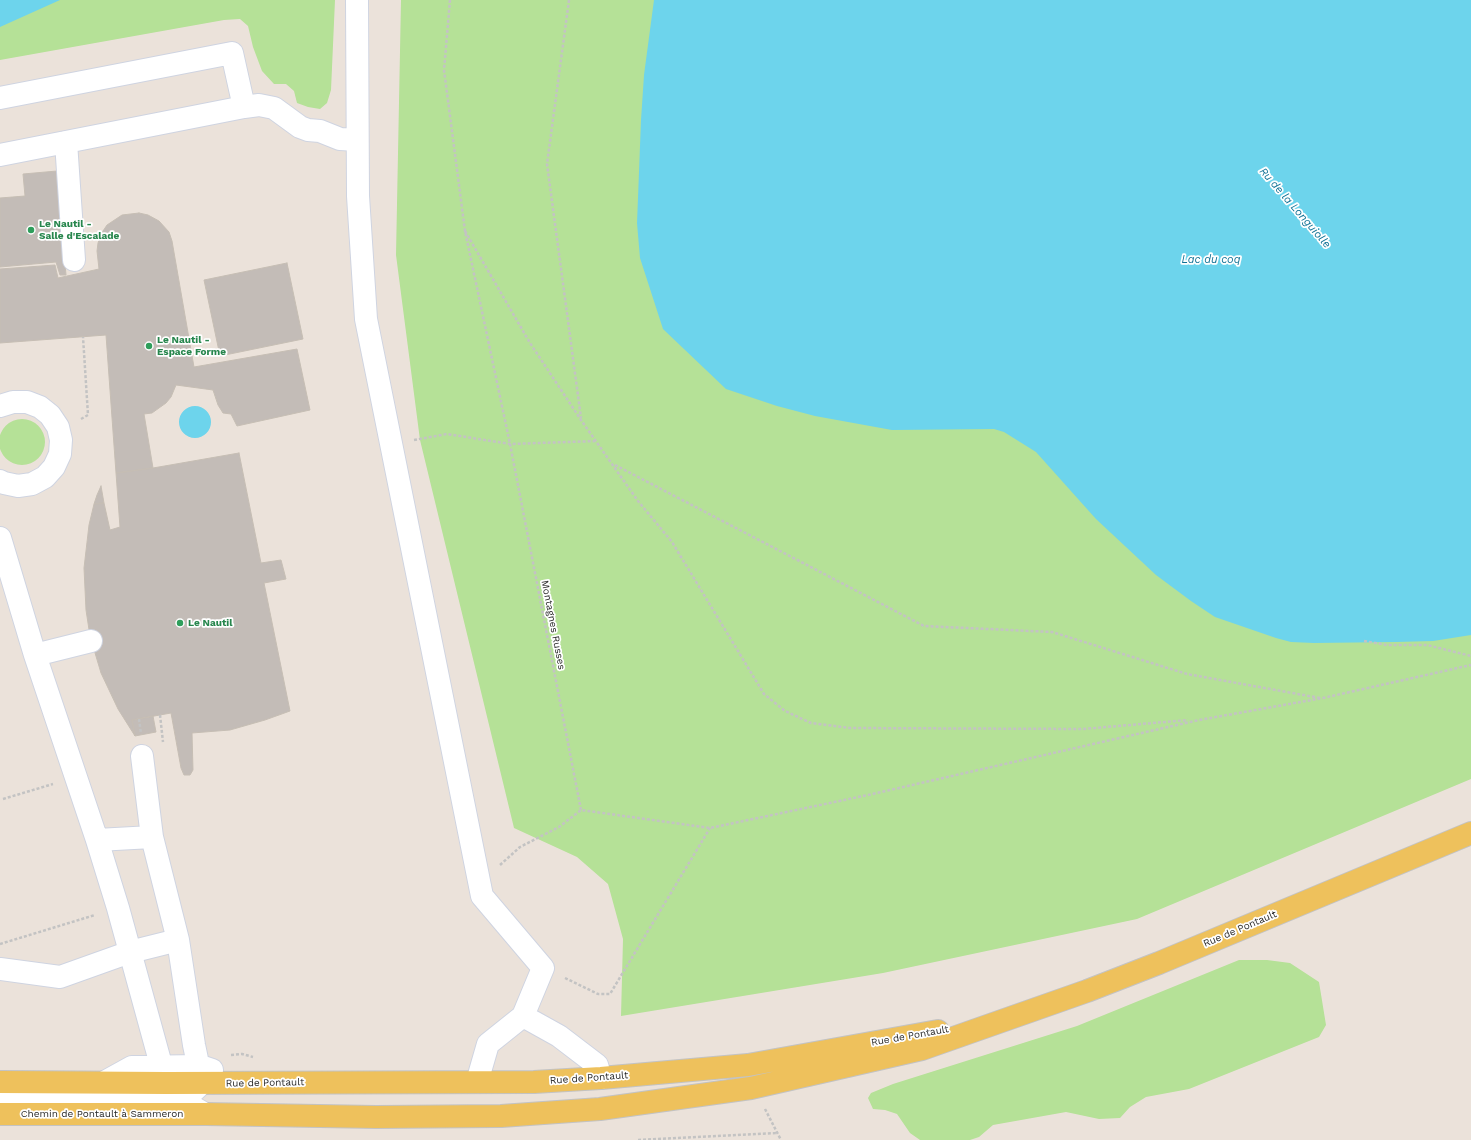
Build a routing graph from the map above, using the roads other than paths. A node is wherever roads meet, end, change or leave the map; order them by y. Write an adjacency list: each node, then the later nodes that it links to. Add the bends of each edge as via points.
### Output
1 (357, 0): 4 (lane)
2 (0, 98): 3 (lane, via 232,53)
3 (244, 107): 4 (lane, via 259,105 274,108 300,127 340,139); 5 (lane)
4 (357, 140): 20 (lane, via 366,318 482,896 543,968)
5 (66, 142): 6 (lane); 7 (lane)
6 (0, 155)
7 (74, 260)
8 (0, 406): 9 (lane, via 13,402 27,402 40,407 50,415 58,427 61,440 60,454 54,467 45,477 32,484 18,486)
9 (0, 481)
10 (0, 538): 12 (lane)
11 (91, 641): 12 (lane)
12 (35, 655): 16 (lane)
13 (142, 756): 15 (lane)
14 (1471, 833): 21 (main road, Rue de Pontault, via 1159,963)
15 (152, 837): 16 (lane); 17 (lane)
16 (97, 840): 18 (lane)
17 (178, 940): 18 (lane); 23 (lane)
18 (130, 952): 19 (lane, via 60,977); 22 (lane)
19 (0, 969)
20 (523, 1016): 24 (lane, via 559,1036 597,1065); 26 (lane, via 488,1044)
21 (1007, 1019): 24 (main road, Rue de Pontault, via 748,1065); 30 (main road, Rue de Pontault, via 922,1049 759,1086 600,1109 493,1116 376,1118)
22 (164, 1075): 23 (main road, Rue de Pontault); 25 (main road, via 103,1083); 27 (lane)
23 (201, 1075): 26 (main road, Rue de Pontault, via 250,1083); 27 (lane)
24 (602, 1078): 26 (main road, Rue de Pontault)
25 (0, 1082)
26 (477, 1082)
27 (183, 1101): 28 (lane); 30 (lane)
28 (0, 1102)
29 (0, 1114): 30 (main road, Chemin de Pontault à Sammeron)
30 (205, 1114)

